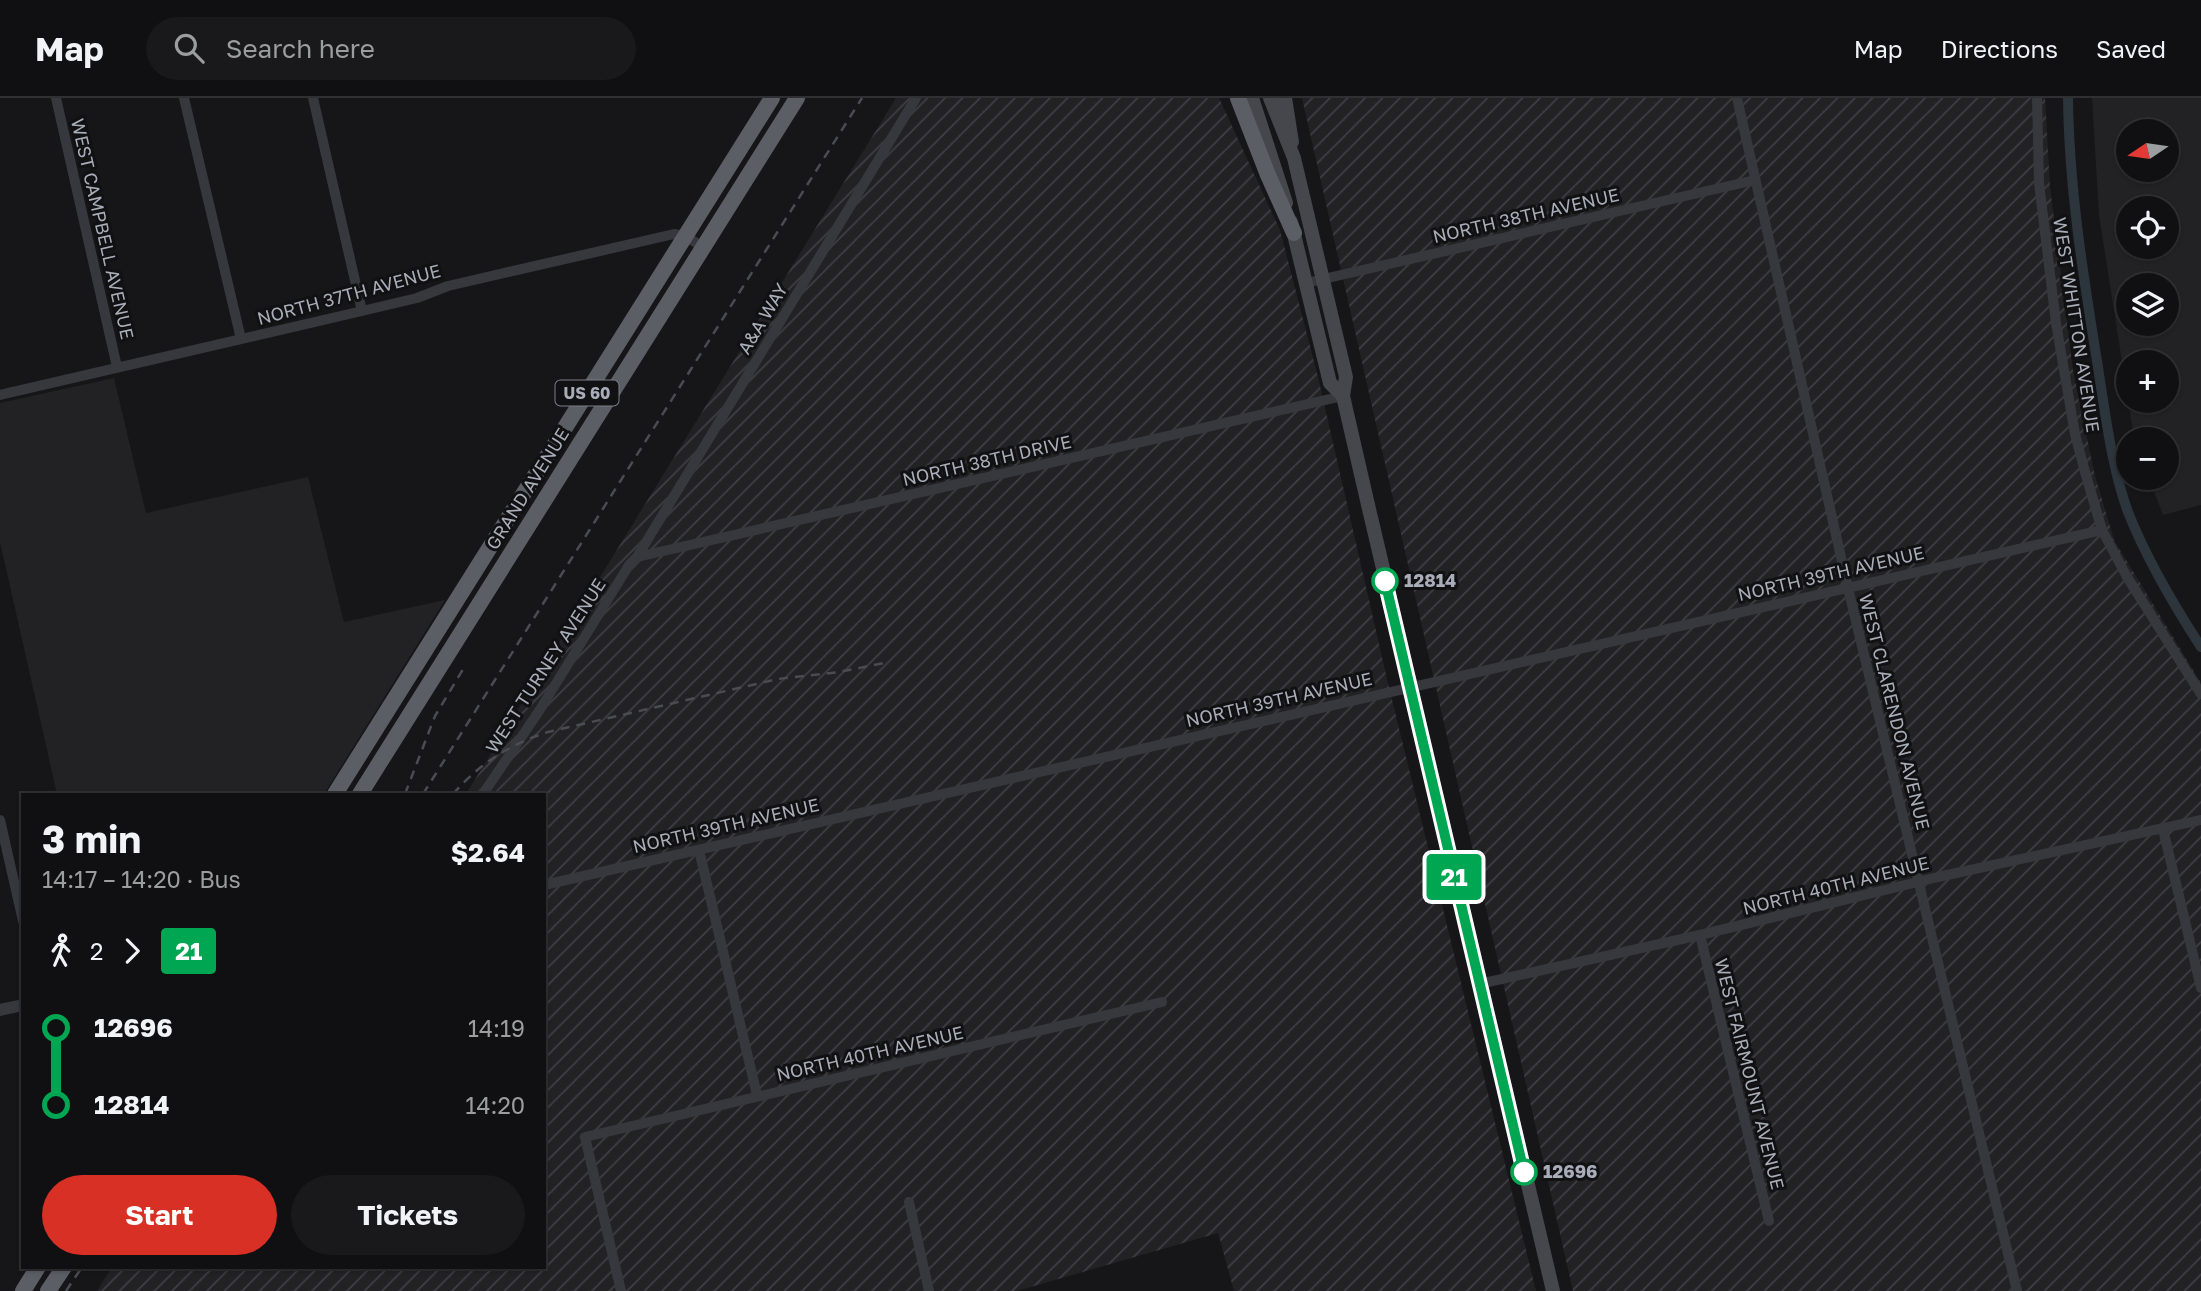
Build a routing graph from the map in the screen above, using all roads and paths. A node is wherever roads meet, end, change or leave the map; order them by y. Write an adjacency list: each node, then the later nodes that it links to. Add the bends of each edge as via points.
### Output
1 (56, 98): 22 (street, WEST CAMPBELL AVENUE)
2 (184, 98): 21 (street)
3 (313, 98): 20 (street)
4 (772, 98): 16 (highway, GRAND AVENUE / US 60)
5 (797, 98): 17 (highway, GRAND AVENUE / US 60)
6 (916, 98): 26 (street, A&A WAY)
7 (1238, 98): 15 (highway)
8 (1252, 98): 15 (main road)
9 (1270, 98): 13 (main road)
10 (1285, 98): 13 (main road)
11 (1737, 98): 14 (street, WEST CLARENDON AVENUE)
12 (2037, 98): 25 (street, WEST WHITTON AVENUE, via 2039,183 2058,337 2075,434)
13 (1294, 158): 18 (main road)
14 (1755, 180): 18 (street, NORTH 38TH AVENUE); 27 (street, WEST CLARENDON AVENUE)
15 (1294, 233): 19 (main road)
16 (685, 236): 17 (street); 20 (street, NORTH 37TH AVENUE, via 674,234 448,286); 28 (highway, GRAND AVENUE / US 60)
17 (703, 247): 29 (highway, GRAND AVENUE / US 60)
18 (1323, 279): 19 (street, NORTH 38TH AVENUE); 24 (main road, via 1346,377)
19 (1306, 283): 24 (main road, via 1330,383)
20 (362, 311): 21 (street, NORTH 37TH AVENUE)
21 (241, 340): 22 (street, NORTH 37TH AVENUE)
22 (117, 366): 23 (street, NORTH 37TH AVENUE)
23 (0, 395)
24 (1343, 396): 26 (street, NORTH 38TH DRIVE); 30 (main road)
25 (2102, 530): 27 (street, NORTH 39TH AVENUE); 31 (street, WEST WHITTON AVENUE)
26 (637, 556): 34 (street, WEST TURNEY AVENUE)
27 (1848, 588): 30 (street, NORTH 39TH AVENUE); 40 (street, WEST CLARENDON AVENUE)
28 (461, 593): 29 (highway); 32 (highway, GRAND AVENUE / US 60)
29 (478, 605): 33 (highway, GRAND AVENUE / US 60)
30 (1410, 688): 39 (street, NORTH 39TH AVENUE); 44 (main road)
31 (2201, 694)
32 (336, 793)
33 (361, 793)
34 (484, 793)
35 (0, 820): 38 (street)
36 (2201, 820): 37 (street, NORTH 40TH AVENUE)
37 (2163, 829): 40 (street, NORTH 40TH AVENUE); 45 (street)
38 (3, 846): 42 (street)
39 (699, 850): 41 (street, NORTH 39TH AVENUE); 49 (street)
40 (1919, 882): 43 (street, NORTH 40TH AVENUE); 59 (street, WEST CLARENDON AVENUE)
41 (546, 885)
42 (21, 914)
43 (1700, 935): 44 (street, NORTH 40TH AVENUE); 51 (street, WEST FAIRMOUNT AVENUE)
44 (1479, 984): 58 (main road)
45 (2201, 988)
46 (1162, 1002): 49 (street, NORTH 40TH AVENUE)
47 (21, 1005): 48 (street)
48 (0, 1010)
49 (757, 1095): 56 (street, NORTH 40TH AVENUE, via 585,1137)
50 (909, 1202): 57 (street)
51 (1769, 1221)
52 (37, 1269): 54 (highway)
53 (63, 1269): 55 (highway)
54 (23, 1291)
55 (48, 1291)
56 (621, 1291)
57 (929, 1291)
58 (1553, 1291)
59 (2017, 1291)

